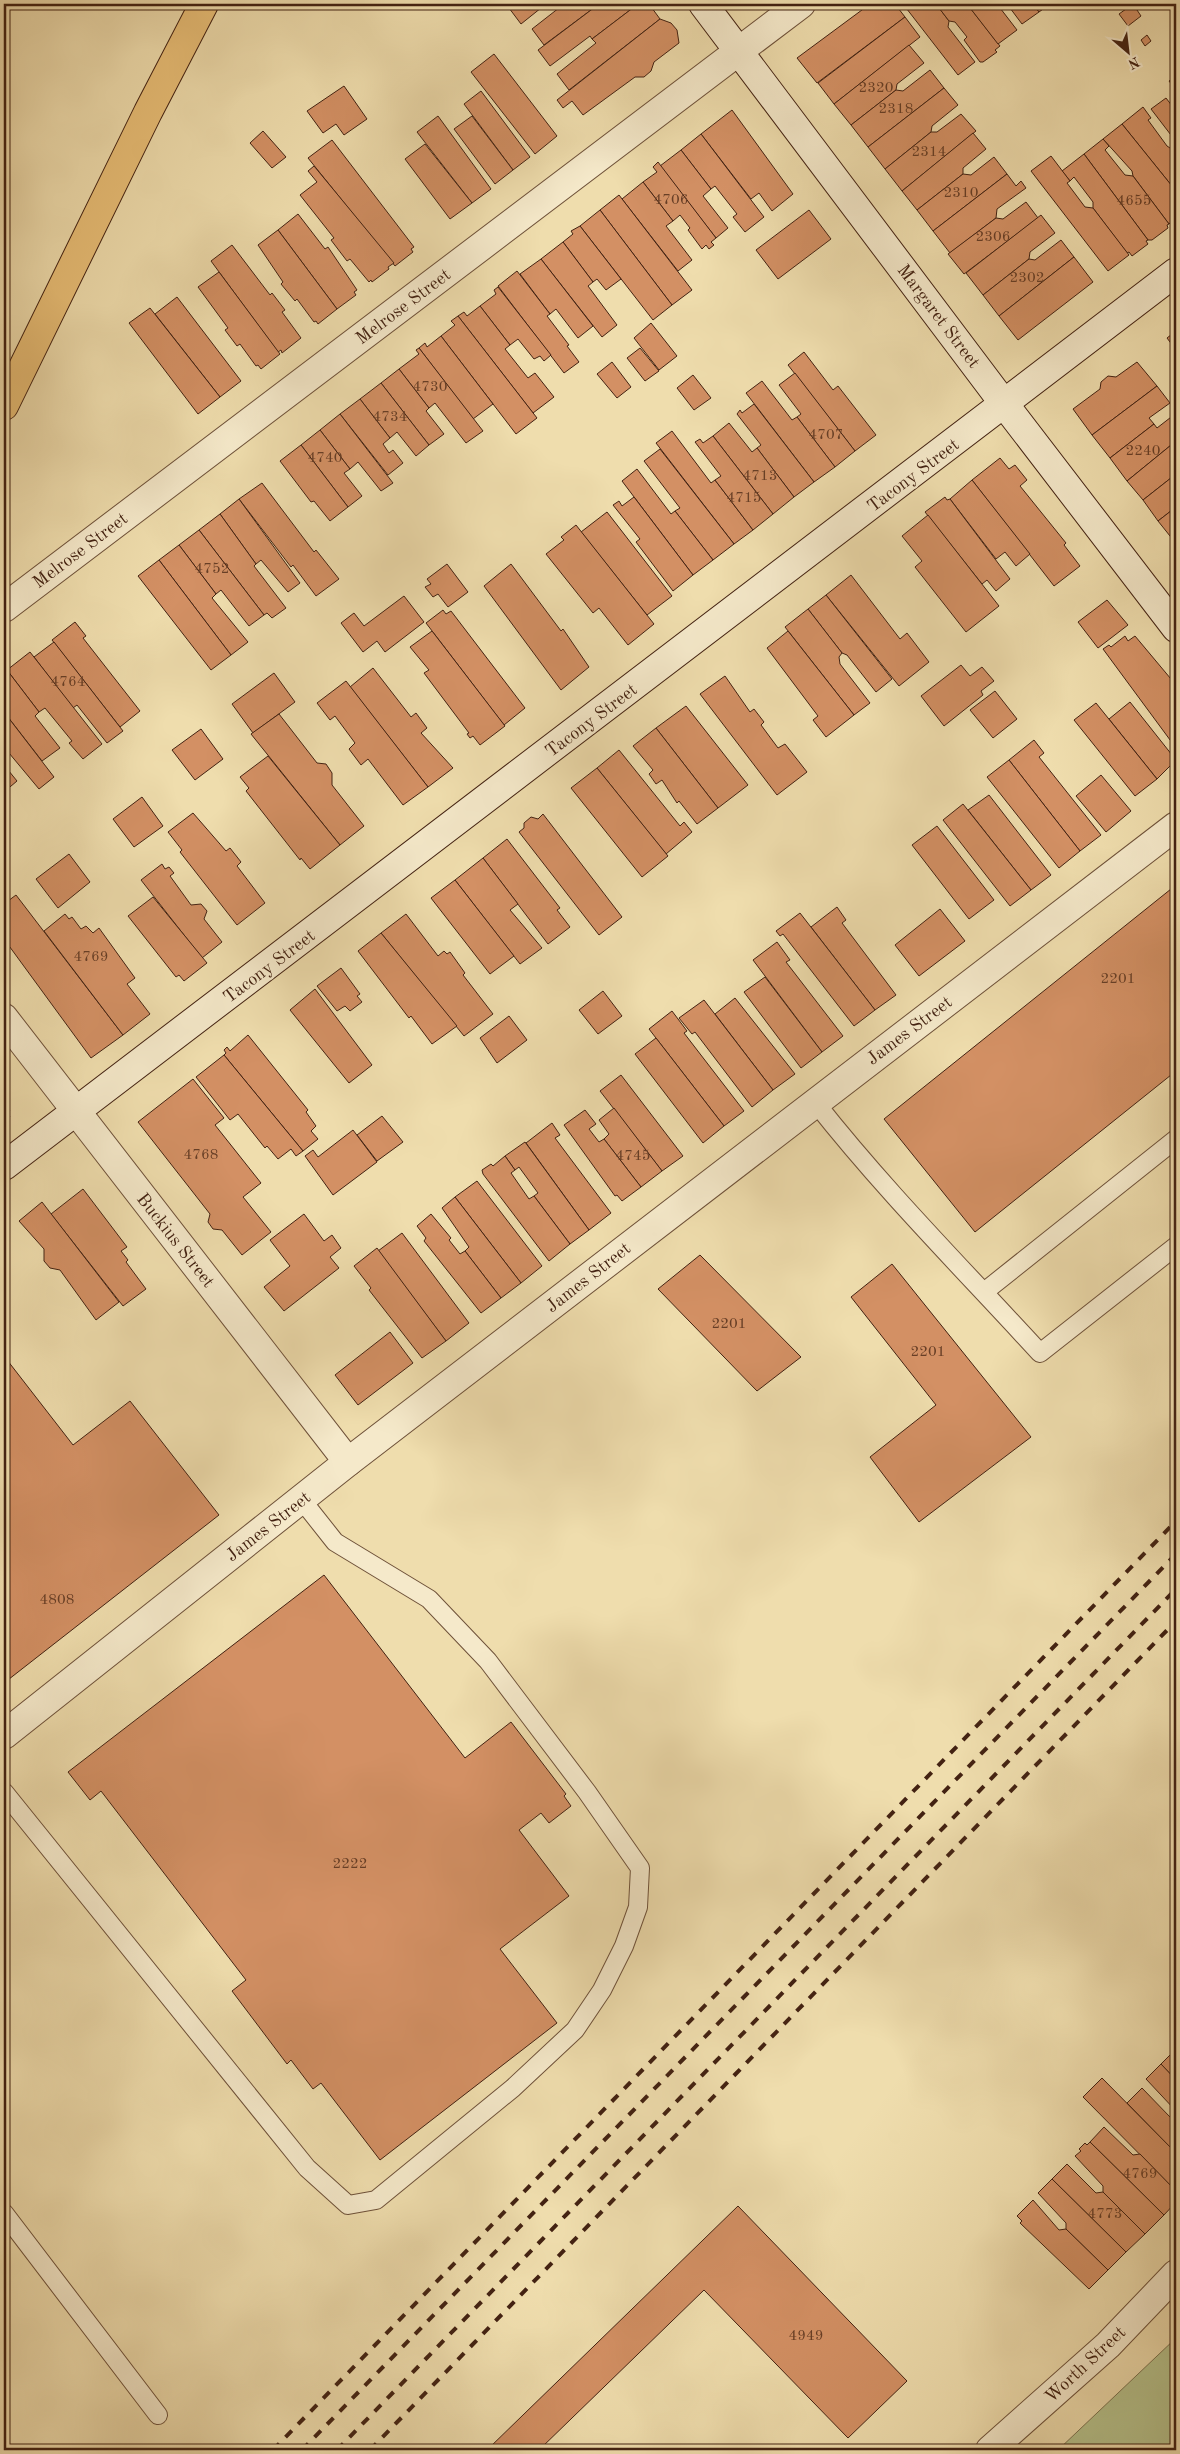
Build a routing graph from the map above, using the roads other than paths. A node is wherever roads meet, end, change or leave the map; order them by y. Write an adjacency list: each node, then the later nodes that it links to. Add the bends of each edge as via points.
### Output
1 (204, 4): 7 (highway)
2 (703, 4): 4 (street, Margaret Street)
3 (801, 4): 4 (street, Melrose Street)
4 (741, 51): 6 (street, Margaret Street); 8 (street, Melrose Street)
5 (1176, 272): 6 (street, Tacony Street)
6 (1005, 405): 9 (street, Margaret Street); 13 (street, Tacony Street)
7 (4, 406)
8 (4, 608)
9 (1176, 628)
10 (1176, 826): 12 (street, James Street)
11 (4, 1018): 13 (street, Buckius Street)
12 (815, 1102): 17 (lane, via 854,1151); 18 (street, James Street)
13 (76, 1113): 15 (street, Tacony Street); 18 (street, Buckius Street)
14 (1176, 1139): 17 (lane)
15 (4, 1166)
16 (1176, 1246): 17 (lane, via 1040,1353)
17 (984, 1292)
18 (348, 1462): 19 (street, James Street)
19 (302, 1499): 20 (street, James Street); 21 (lane, via 335,1542 428,1599 488,1661 640,1868 638,1907 624,1946 602,1990 575,2030 513,2088 376,2200 348,2205 308,2168)
20 (4, 1735)
21 (4, 1792)
22 (4, 2213): 24 (lane)
23 (1176, 2274): 25 (street, Worth Street, via 1108,2345)
24 (158, 2415)
25 (990, 2450)

